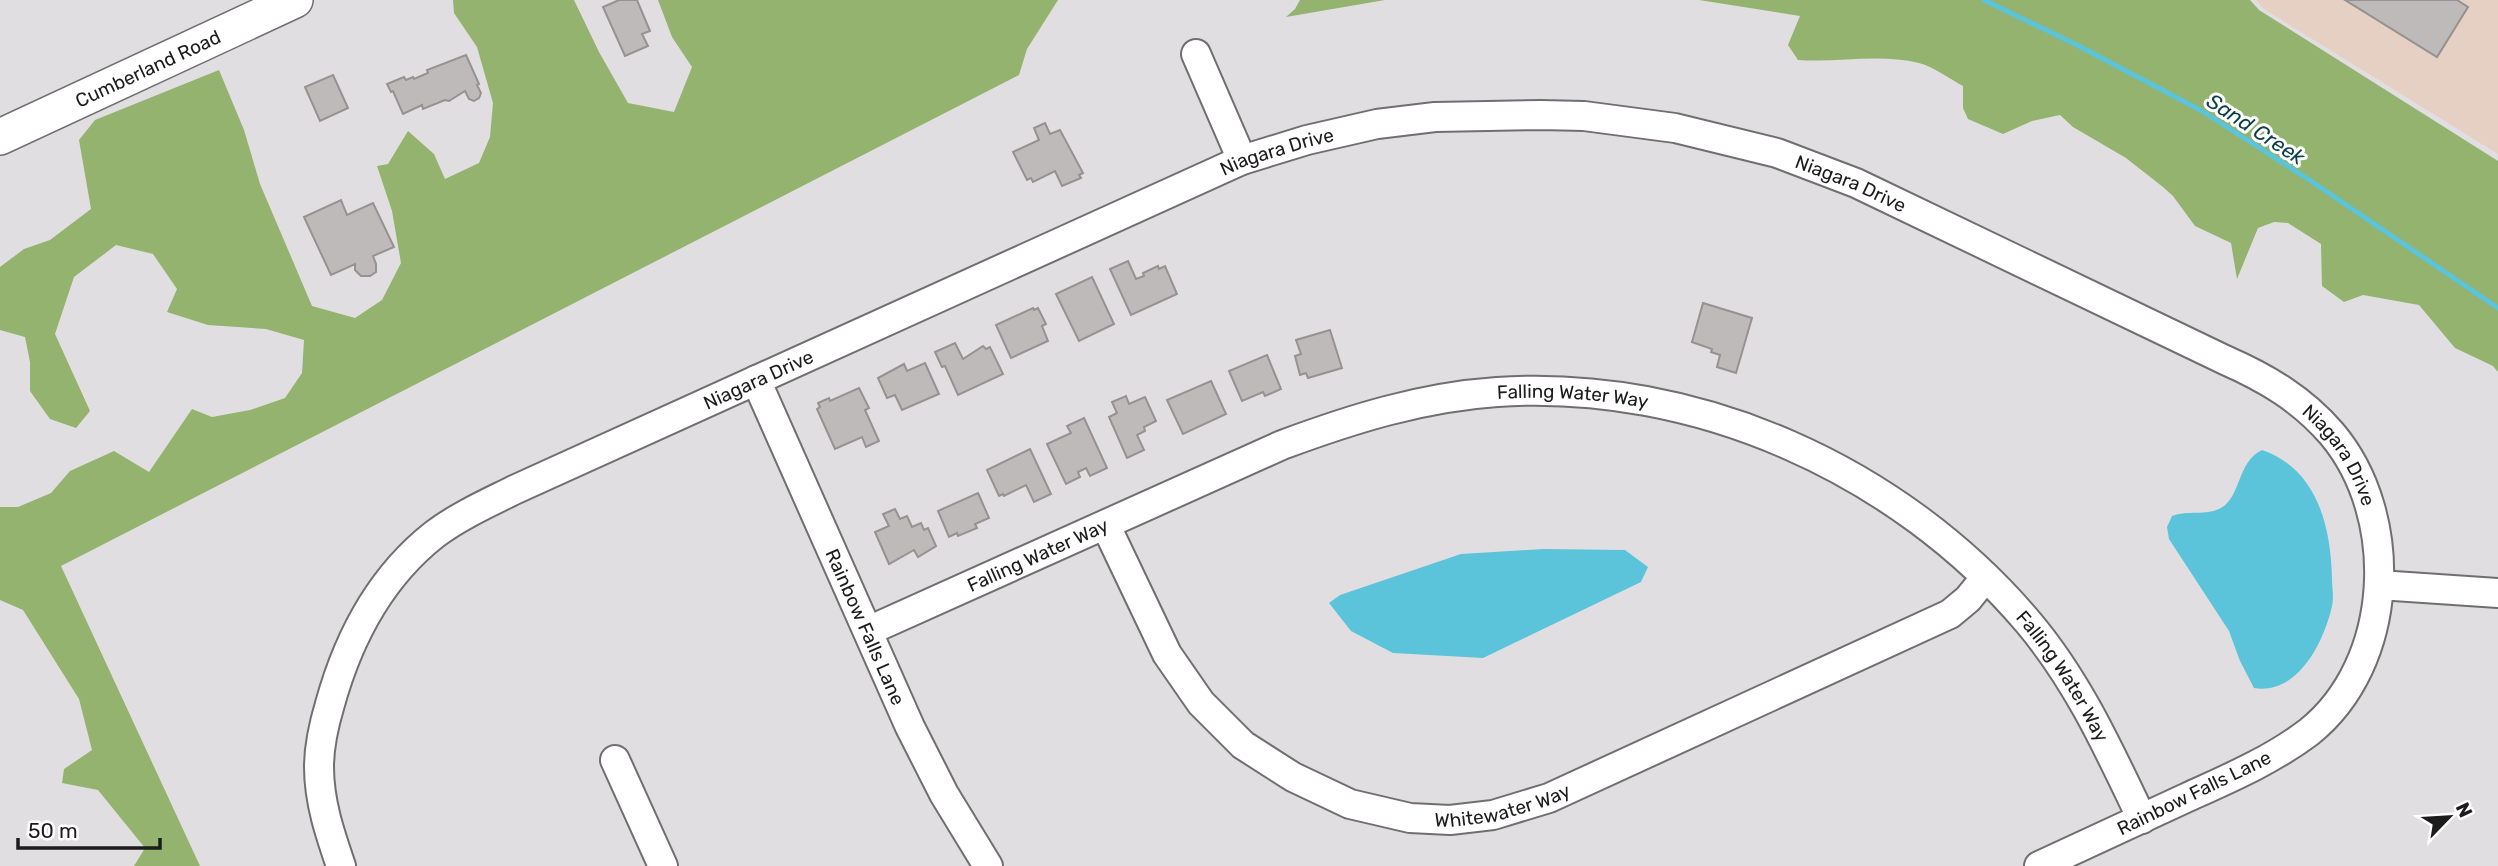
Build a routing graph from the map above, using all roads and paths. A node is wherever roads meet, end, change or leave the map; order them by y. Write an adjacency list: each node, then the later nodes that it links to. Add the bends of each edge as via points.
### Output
1 (295, 0): 3 (main road, Cumberland Road)
2 (1196, 54): 4 (street)
3 (0, 137)
4 (1242, 160): 5 (street, Niagara Drive); 8 (street, Niagara Drive, via 1377,124 1435,117 1584,116 1675,128 1777,153 1845,178 2260,375 2290,394 2334,436 2353,467 2372,517 2380,559)
5 (756, 380): 10 (street, Rainbow Falls Lane); 13 (street, Niagara Drive, via 476,509 435,534 397,570 352,639 324,723 319,766 323,804)
6 (1106, 526): 7 (street, Falling Water Way, via 1346,421 1463,396 1573,392 1682,409 1807,452 1880,493 1953,547); 7 (street, Whitewater Way, via 1167,654 1201,703 1243,745 1293,778 1350,804 1409,818 1493,815 1549,798 1950,614); 10 (street, Falling Water Way)
7 (1985, 578): 12 (street, Falling Water Way, via 2028,622 2076,689)
8 (2379, 585): 9 (street); 12 (street, Rainbow Falls Lane, via 2366,647 2328,713 2261,764)
9 (2498, 593)
10 (868, 631): 15 (street, Rainbow Falls Lane, via 944,794)
11 (615, 760): 14 (street)
12 (2142, 818): 16 (street, Rainbow Falls Lane)
13 (341, 866)
14 (663, 866)
15 (988, 866)
16 (2039, 866)

